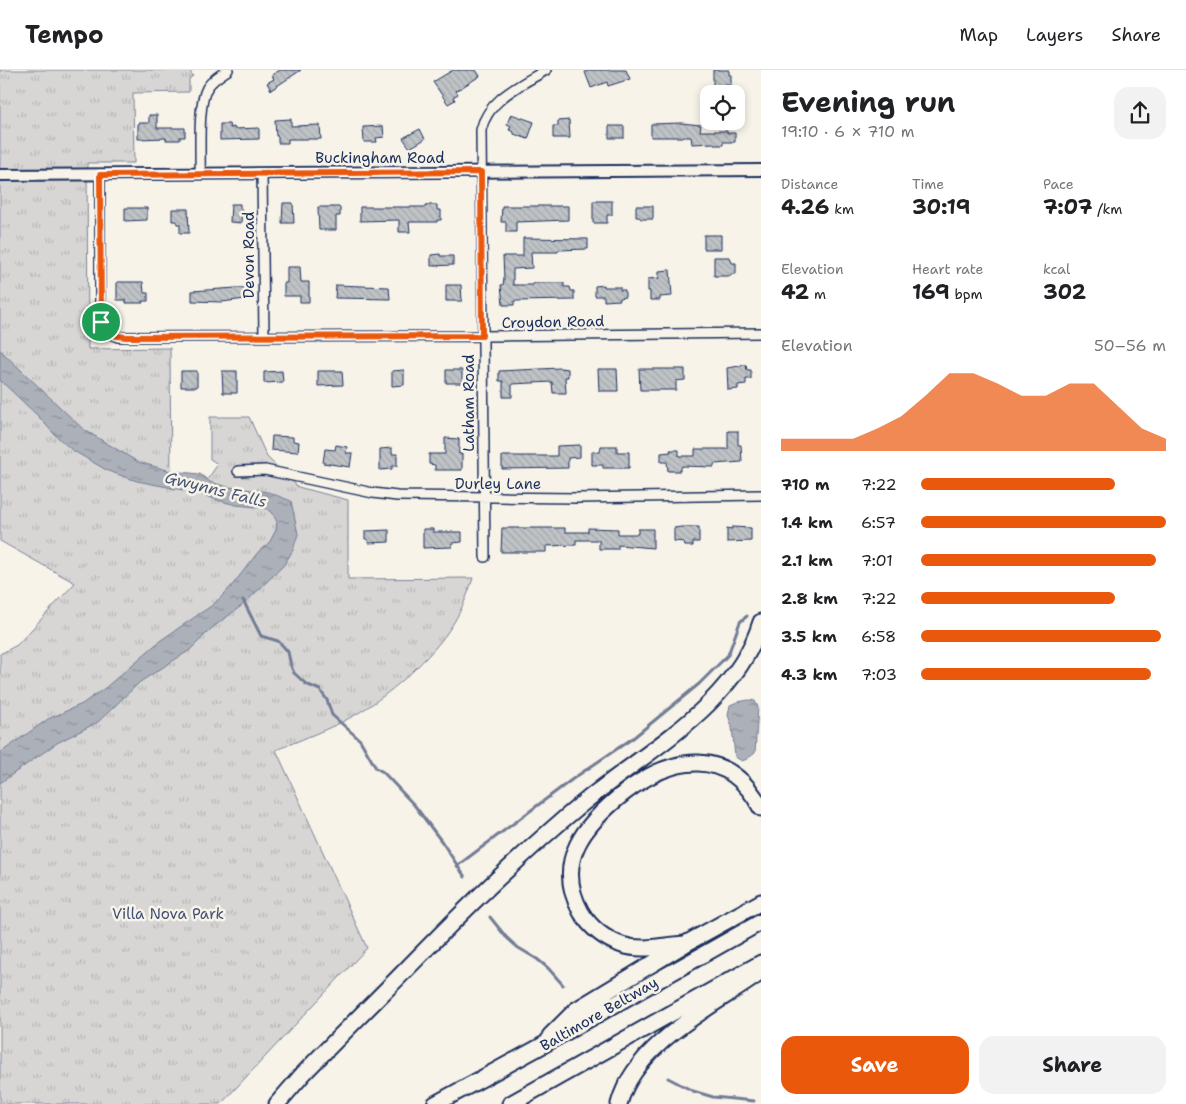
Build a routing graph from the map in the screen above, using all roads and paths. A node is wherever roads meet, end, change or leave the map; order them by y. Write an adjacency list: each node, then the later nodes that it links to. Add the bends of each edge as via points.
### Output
1 (228, 70): 6 (street, via 214,80 203,102)
2 (546, 70): 4 (street, Latham Road, via 505,96 485,117 481,130)
3 (761, 170): 4 (street, Buckingham Road)
4 (481, 172): 5 (street, Buckingham Road); 11 (street, Latham Road)
5 (262, 173): 6 (street, Buckingham Road); 10 (street, Devon Road)
6 (200, 174): 8 (street, Buckingham Road)
7 (0, 175): 8 (street, Buckingham Road)
8 (100, 175): 10 (street, Croydon Road, via 100,314 107,332 118,337)
9 (761, 333): 11 (street, Croydon Road)
10 (264, 336): 11 (street, Croydon Road)
11 (482, 336): 14 (street, Latham Road)
12 (238, 472): 14 (street, Durley Lane, via 265,470 397,496)
13 (761, 495): 14 (street, Durley Lane)
14 (483, 498): 15 (street, Latham Road)
15 (485, 557)
16 (761, 622): 25 (highway, via 753,644 731,679 708,704 593,795 475,899 310,1066)
17 (761, 808): 20 (highway, via 748,788 732,774 700,763 679,764 656,772 628,790 598,816 578,842 571,881 577,904 590,924 622,945 647,948)
18 (761, 902): 20 (highway)
19 (761, 922): 24 (highway, Baltimore Beltway)
20 (685, 944): 24 (highway, via 576,1010)
21 (761, 964): 23 (highway)
22 (761, 973): 23 (highway)
23 (743, 979): 27 (highway); 28 (highway, via 668,1036 633,1073)
24 (536, 1049): 26 (highway, Baltimore Beltway)
25 (277, 1104)
26 (435, 1104)
27 (510, 1104)
28 (619, 1104)

